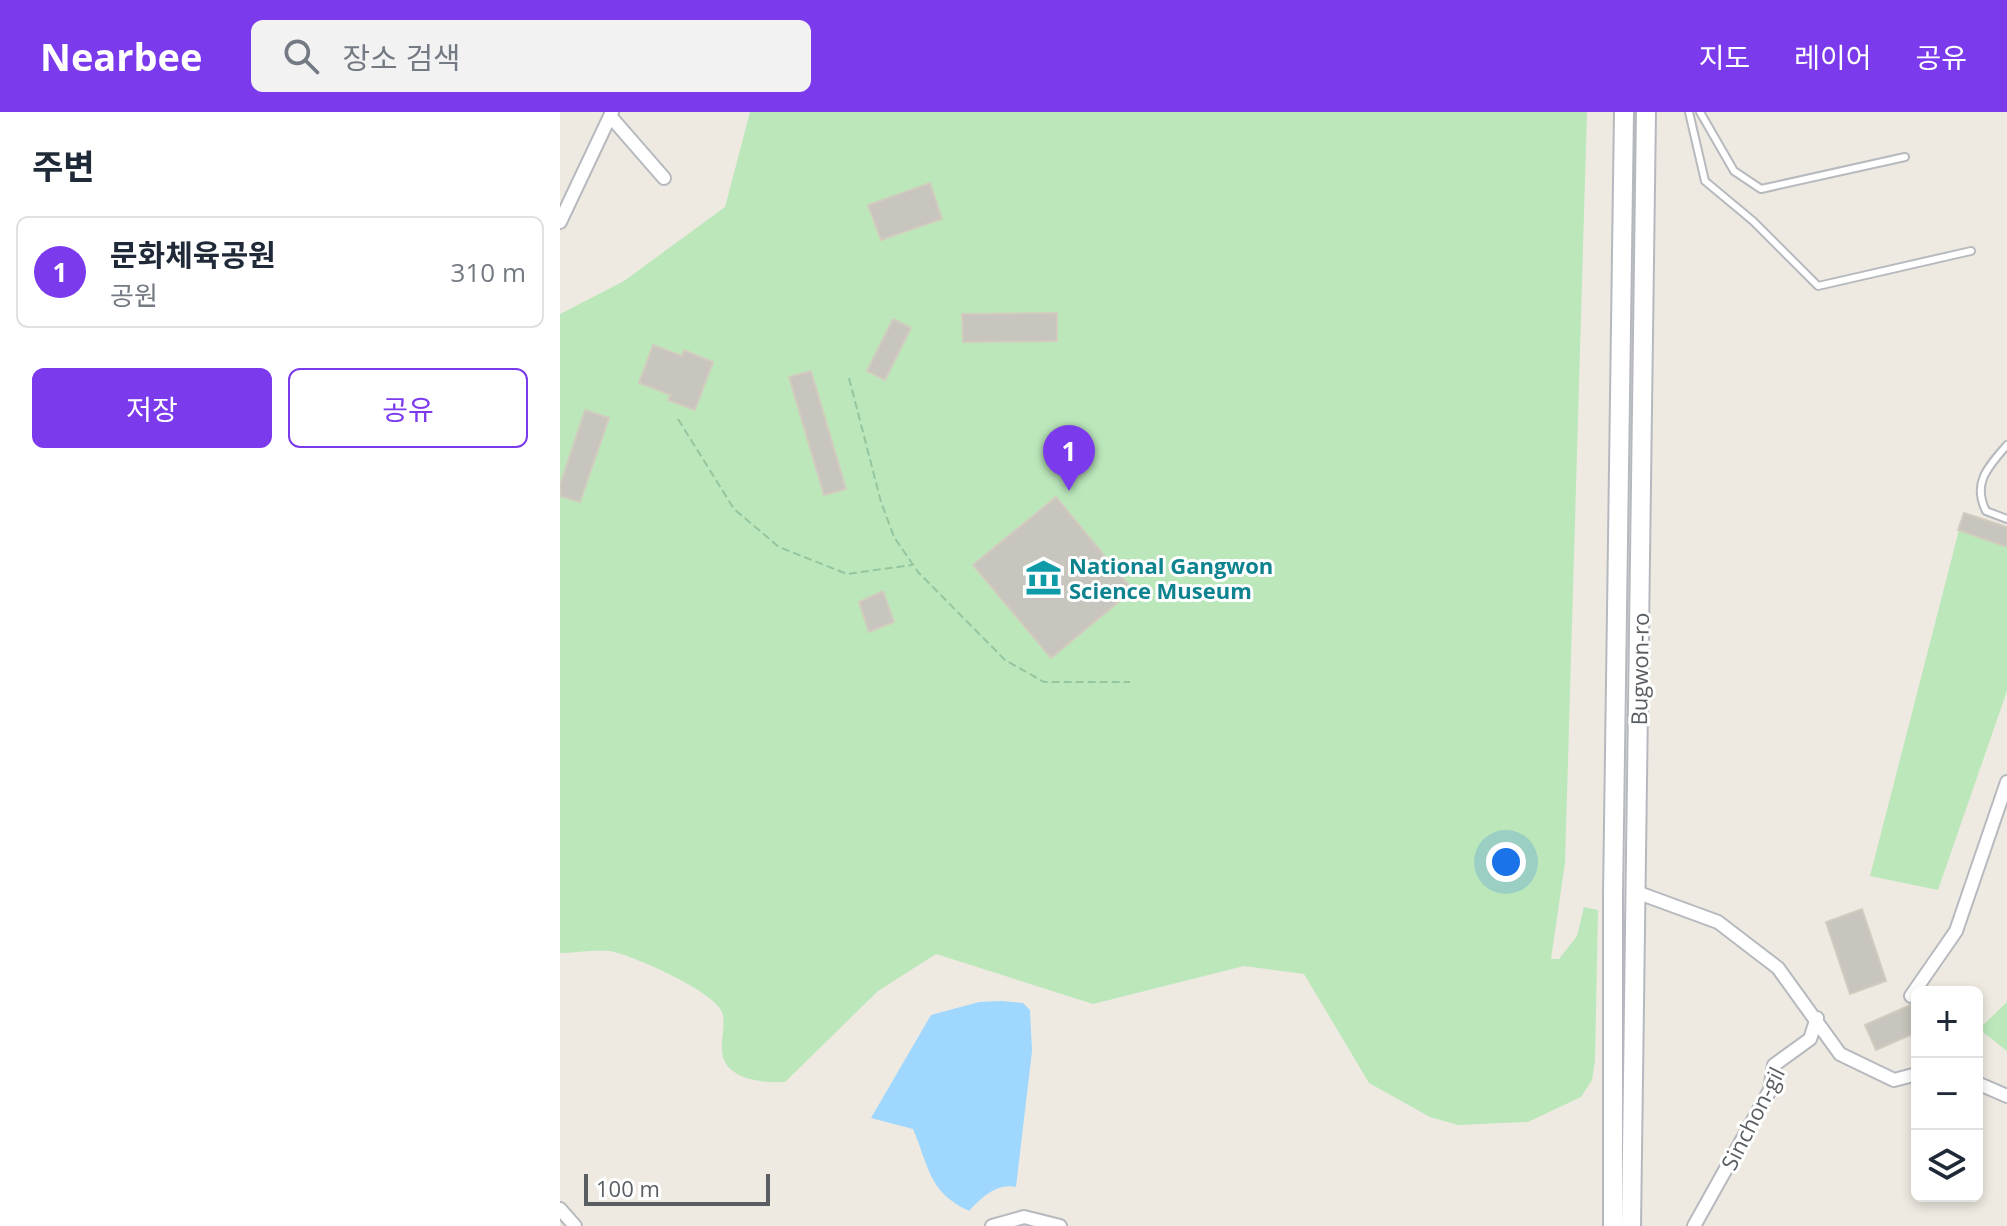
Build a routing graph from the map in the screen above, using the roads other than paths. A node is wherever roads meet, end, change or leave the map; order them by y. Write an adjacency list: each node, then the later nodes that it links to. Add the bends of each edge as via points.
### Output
1 (1624, 112): 23 (street, Bugwon-ro)
2 (1646, 112): 13 (street, Bugwon-ro)
3 (1689, 112): 9 (lane, via 1705,181 1818,286)
4 (1700, 112): 6 (lane, via 1734,171 1761,189)
5 (611, 114): 7 (street); 8 (street)
6 (1905, 157)
7 (664, 178)
8 (560, 222)
9 (1971, 251)
10 (2007, 445): 11 (lane, via 1980,482 1979,497 1986,511)
11 (2007, 519)
12 (2007, 782): 14 (street, via 1956,931)
13 (1636, 892): 15 (street, via 1718,922 1778,968); 24 (street, Bugwon-ro)
14 (1918, 986)
15 (1817, 1018): 16 (street, via 1840,1054 1894,1080); 25 (street, Sinchon-gil, via 1810,1039 1774,1065 1770,1090)
16 (1911, 1076)
17 (1983, 1086): 18 (street)
18 (2007, 1096)
19 (560, 1209): 20 (street)
20 (575, 1226)
21 (992, 1226): 22 (street, via 1024,1217)
22 (1060, 1226)
23 (1613, 1226)
24 (1631, 1226)
25 (1694, 1226)

